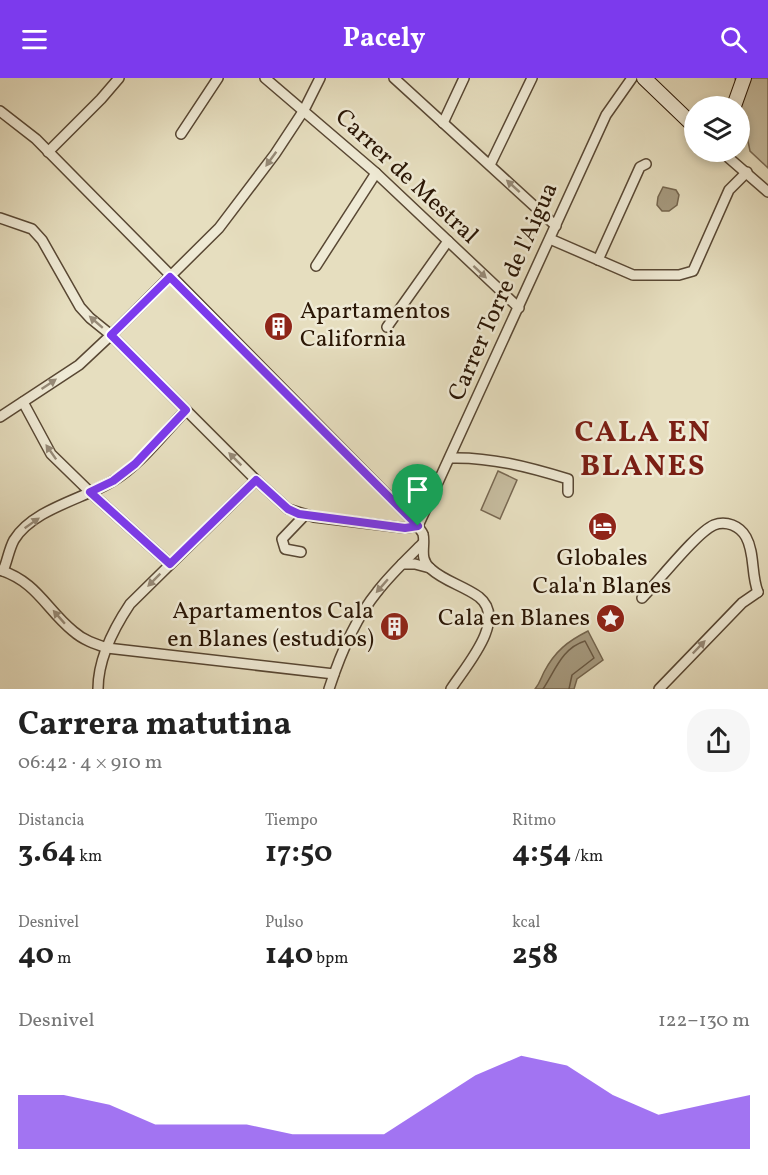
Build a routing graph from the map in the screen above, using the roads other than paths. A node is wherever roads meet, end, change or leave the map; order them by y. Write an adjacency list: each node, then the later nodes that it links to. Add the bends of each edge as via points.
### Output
1 (118, 78): 19 (street)
2 (218, 78): 18 (street)
3 (265, 78): 14 (street, Carrer de Mestral)
4 (320, 78): 14 (street)
5 (394, 78): 17 (street)
6 (464, 78): 17 (street)
7 (532, 78): 23 (street)
8 (633, 78): 28 (street, Carrer Torre de l'Aigua, via 606,115)
9 (644, 78): 12 (street)
10 (741, 84): 11 (street)
11 (731, 96)
12 (665, 97): 13 (street); 16 (street)
13 (684, 107)
14 (304, 110): 25 (street, Carrer de Mestral); 33 (street, one-way to 33, via 219,228)
15 (0, 111): 19 (street)
16 (684, 116)
17 (443, 123): 23 (street)
18 (181, 134)
19 (48, 152): 33 (street)
20 (734, 162): 24 (street)
21 (739, 162): 24 (street)
22 (646, 164): 31 (street, via 640,167)
23 (490, 165): 28 (street, one-way to 23)
24 (744, 170): 26 (street); 31 (street, via 729,190 693,272 633,275)
25 (376, 173): 30 (street, Carrer de Mestral); 32 (street)
26 (768, 192)
27 (0, 218): 36 (street, one-way to 27, via 80,307 32,229)
28 (556, 226): 29 (street, Carrer Torre de l'Aigua)
29 (550, 238): 31 (street); 34 (street, Carrer Torre de l'Aigua)
30 (448, 241): 34 (street, Carrer de Mestral, one-way to 34); 35 (street)
31 (598, 260)
32 (315, 266)
33 (170, 277): 36 (street); 45 (street)
34 (519, 308): 40 (street, Carrer Torre de l'Aigua)
35 (387, 327)
36 (111, 335): 37 (street, one-way to 36, via 78,364); 38 (street)
37 (23, 402): 39 (street); 42 (street, one-way to 37, via 51,454)
38 (186, 410): 41 (street, one-way to 38); 42 (street, via 135,464)
39 (0, 417)
40 (451, 458): 43 (street, via 487,459 528,467 568,479); 45 (street, Carrer Torre de l'Aigua)
41 (256, 480): 44 (street, via 288,509); 48 (street)
42 (90, 492): 48 (street); 51 (street, one-way to 42, via 14,541 26,526)
43 (568, 492)
44 (305, 515): 45 (street, via 405,528); 47 (street, via 282,539 285,549)
45 (418, 526): 46 (street, via 423,534)
46 (422, 544): 49 (street); 50 (street)
47 (301, 552)
48 (170, 564): 55 (street, one-way to 55, via 130,604)
49 (402, 564): 50 (street); 56 (street, one-way to 56, via 376,592 358,620)
50 (430, 568): 59 (street, via 488,607 486,634)
51 (2, 571): 55 (street, one-way to 51, via 73,632 34,589)
52 (758, 592): 53 (street); 54 (street, via 747,537 739,528 719,523 703,531); 60 (street, one-way to 52, via 742,603)
53 (768, 592)
54 (642, 598)
55 (107, 648): 56 (street); 57 (street)
56 (334, 674): 58 (street)
57 (98, 689)
58 (329, 689)
59 (451, 689)
60 (659, 689)

